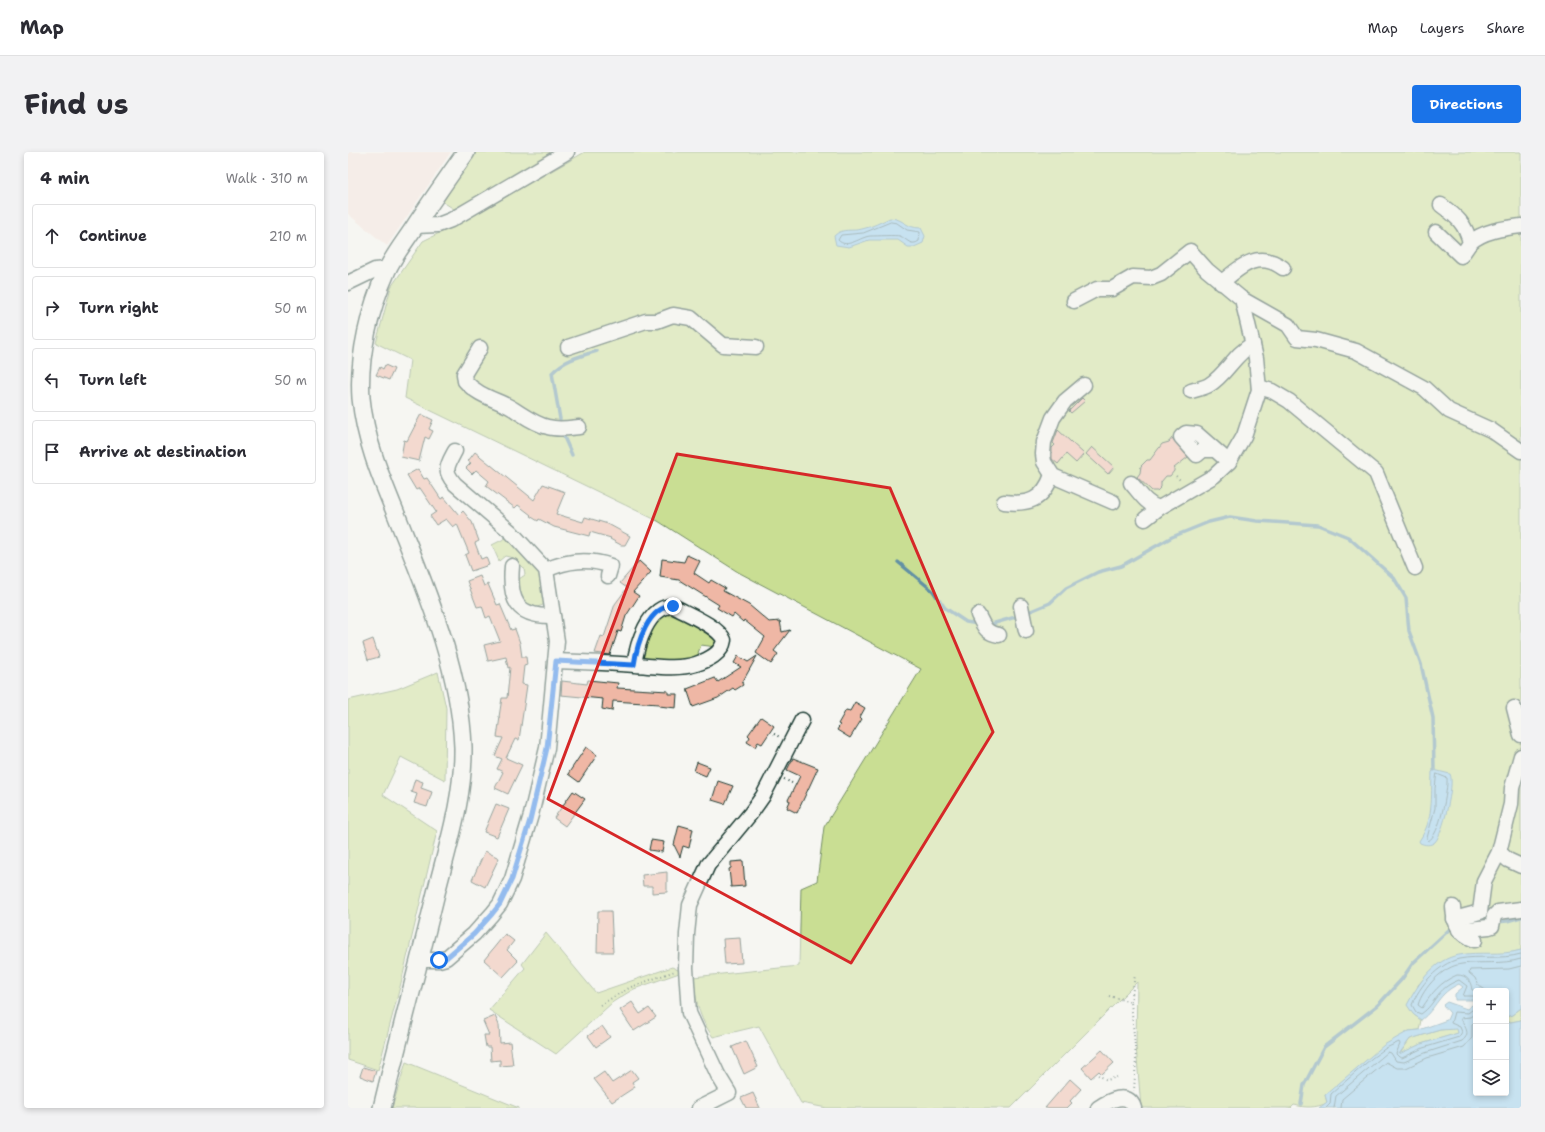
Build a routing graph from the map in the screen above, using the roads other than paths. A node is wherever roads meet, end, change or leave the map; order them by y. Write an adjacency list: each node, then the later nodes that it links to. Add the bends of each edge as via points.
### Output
1 (466, 152): 4 (main road)
2 (568, 152): 4 (street, via 451,220 438,225)
3 (1440, 205): 7 (street, via 1464,224)
4 (415, 226): 9 (main road)
5 (1521, 226): 7 (street, via 1485,234)
6 (1436, 232): 7 (street, via 1461,256)
7 (1470, 243)
8 (1283, 268): 11 (street, via 1274,262 1257,260 1236,270)
9 (388, 269): 10 (street, via 375,270); 50 (main road, via 374,303 364,350 361,380 363,412 378,469 424,586 450,663 463,749 454,821)
10 (348, 283)
11 (1221, 283): 12 (street); 13 (street, via 1190,251 1161,274 1151,278 1133,278 1112,289 1097,289)
12 (1242, 299): 14 (street); 24 (street, via 1288,325 1297,338 1356,350 1371,358 1424,388 1449,411 1491,430)
13 (1074, 301)
14 (1253, 344): 19 (street); 20 (street, via 1244,348 1227,369 1210,384)
15 (568, 347): 16 (street, via 673,316 691,318 723,345)
16 (756, 347)
17 (480, 348): 21 (street, via 464,374 464,381 469,386 490,400 508,406 537,423 558,429)
18 (1084, 385): 26 (street, via 1057,411 1044,442 1044,462)
19 (1259, 387): 25 (street, via 1249,424); 33 (street, via 1272,390 1289,401 1376,473)
20 (1191, 390)
21 (579, 427)
22 (1215, 450): 25 (street)
23 (455, 451): 34 (street, via 448,465 449,477 516,537)
24 (1521, 451)
25 (1229, 462): 30 (street, via 1214,476)
26 (1052, 475): 28 (street, via 1042,494 1033,500); 29 (street)
27 (1131, 483): 30 (street, via 1144,499)
28 (1004, 502)
29 (1112, 502)
30 (1158, 508): 31 (street)
31 (1145, 519)
32 (512, 566): 36 (street, via 512,593 520,609 533,616)
33 (1415, 568)
34 (546, 570): 35 (street, via 559,564 584,560 611,566); 36 (street)
35 (608, 576)
36 (553, 616): 39 (street, via 557,642)
37 (981, 622): 38 (street, via 991,634)
38 (999, 635)
39 (556, 661): 40 (street); 50 (street, via 542,771 521,852 507,891 500,904 482,925 446,958)
40 (634, 665): 40 (street, via 636,650 647,626 666,606 673,606 711,627 722,634 724,640 721,651 696,664 672,667)
41 (1514, 708): 43 (street)
42 (802, 720): 53 (street, via 763,796 708,865 690,905 686,968 689,1013 718,1075 733,1097)
43 (1521, 735)
44 (1521, 756): 45 (street)
45 (1499, 852): 46 (street); 48 (street, via 1484,881 1480,912)
46 (1521, 866)
47 (1521, 909): 48 (street, via 1498,912 1490,927)
48 (1456, 922): 49 (street, via 1466,937)
49 (1475, 940)
50 (420, 960): 52 (main road)
51 (1132, 1105): 54 (street, via 1121,1098)
52 (382, 1108)
53 (699, 1108)
54 (1098, 1108)

